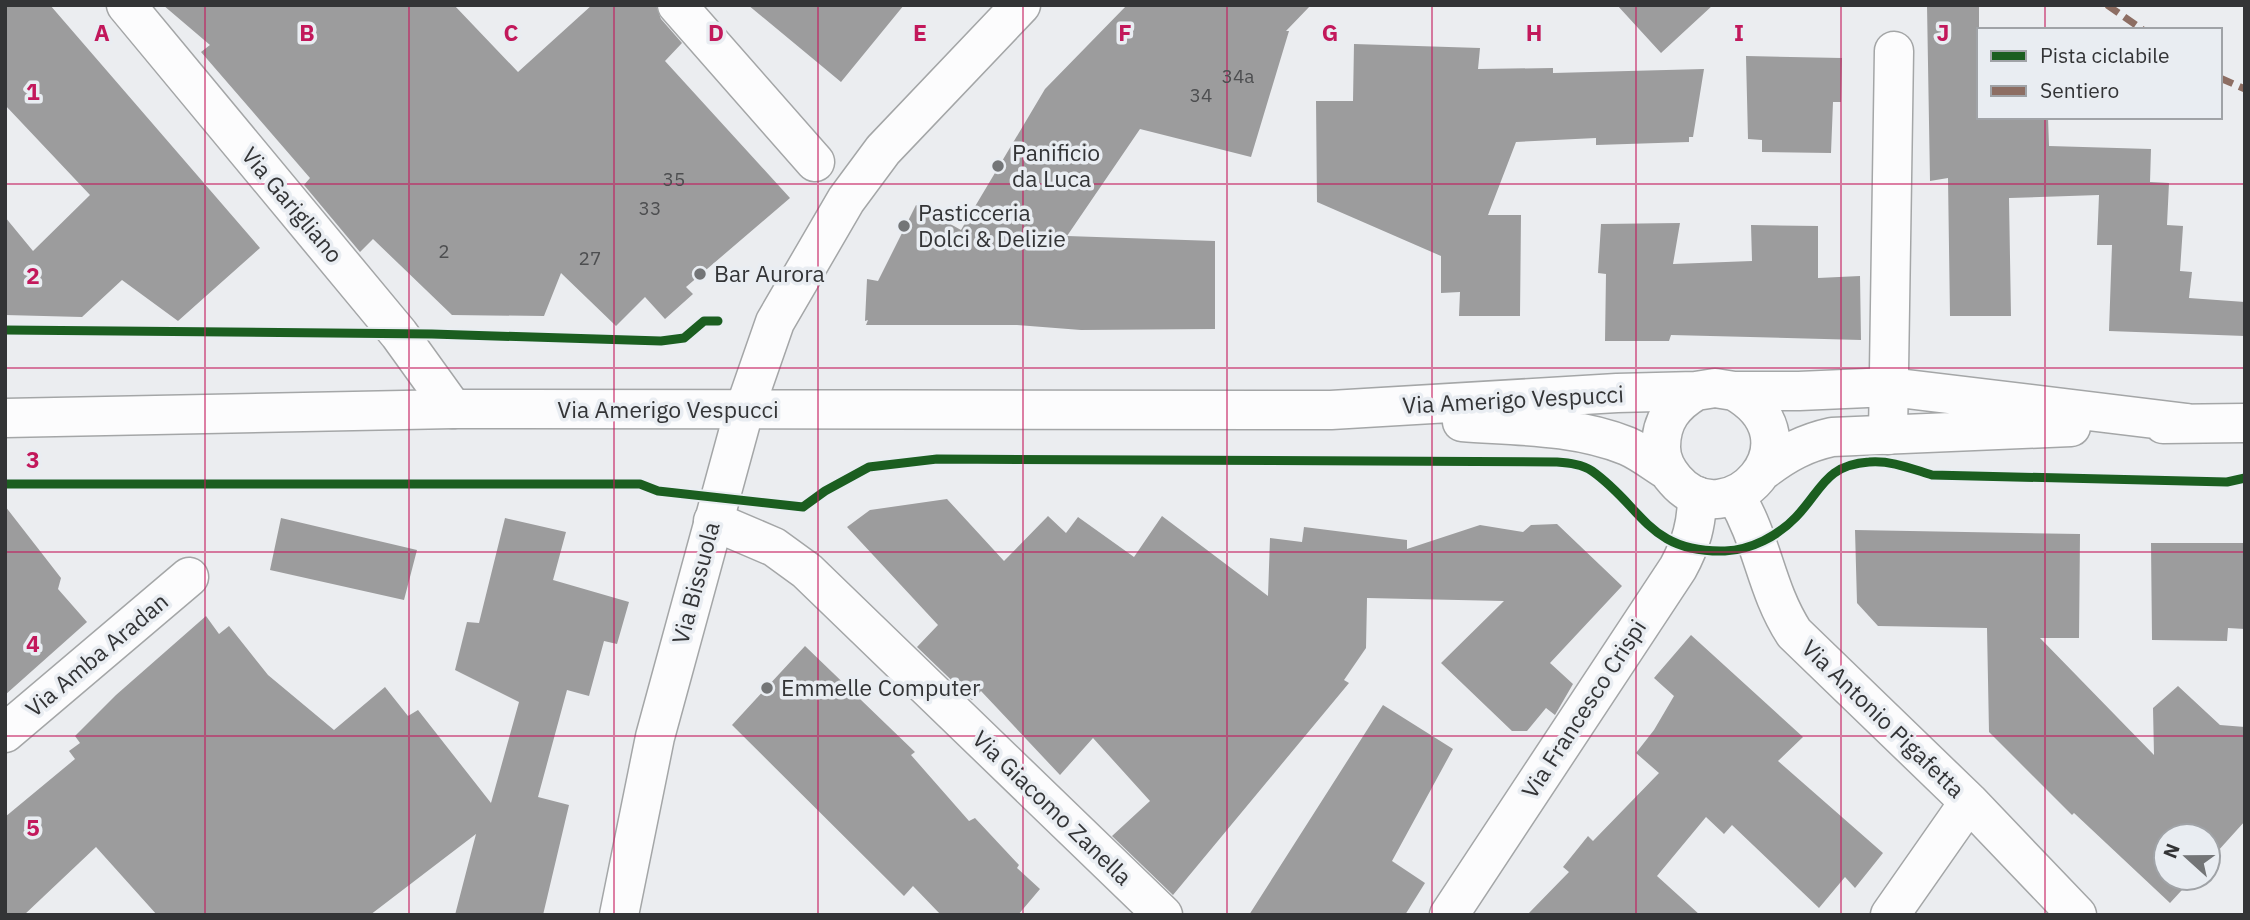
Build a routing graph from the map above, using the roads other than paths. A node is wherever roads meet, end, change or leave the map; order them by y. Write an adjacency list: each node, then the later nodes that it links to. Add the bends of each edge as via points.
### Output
1 (126, 5): 9 (street, Via Garigliano, via 399,334)
2 (677, 5): 5 (street)
3 (1008, 10): 10 (street, Via Bissuola, via 883,150 846,200 775,322)
4 (1894, 51): 6 (street)
5 (816, 162)
6 (1890, 387): 8 (street, Via Amerigo Vespucci); 13 (street, Via Amerigo Vespucci); 15 (street)
7 (1696, 391): 8 (street, Via Amerigo Vespucci); 11 (street, Via Amerigo Vespucci); 17 (street, via 1667,416 1661,453)
8 (1734, 391): 16 (street, via 1751,400 1770,433)
9 (453, 409): 10 (street, Via Amerigo Vespucci); 12 (street, Via Amerigo Vespucci)
10 (744, 411): 11 (street, Via Amerigo Vespucci); 20 (street, Via Bissuola)
11 (1331, 411): 17 (street, Via Amerigo Vespucci, via 1568,431 1629,447)
12 (5, 418)
13 (2187, 423): 14 (street, Via Amerigo Vespucci); 15 (street, Via Amerigo Vespucci)
14 (2245, 423)
15 (1888, 435): 16 (street, Via Amerigo Vespucci, via 1808,442)
16 (1764, 470): 18 (street, Via Amerigo Vespucci)
17 (1668, 471): 19 (street, Via Amerigo Vespucci)
18 (1735, 495): 19 (street); 23 (street, Via Antonio Pigafetta, via 1749,518 1772,591 1794,633)
19 (1697, 496): 26 (street, Via Francesco Crispi, via 1697,522 1678,568)
20 (713, 521): 24 (street, Via Bissuola, via 655,737); 25 (street, Via Giacomo Zanella, via 774,547 807,571)
21 (189, 577): 22 (street, Via Amba Aradan)
22 (5, 733)
23 (1969, 802): 27 (street); 28 (street, Via Antonio Pigafetta)
24 (619, 915)
25 (1163, 915)
26 (1449, 915)
27 (1890, 915)
28 (2077, 915)

